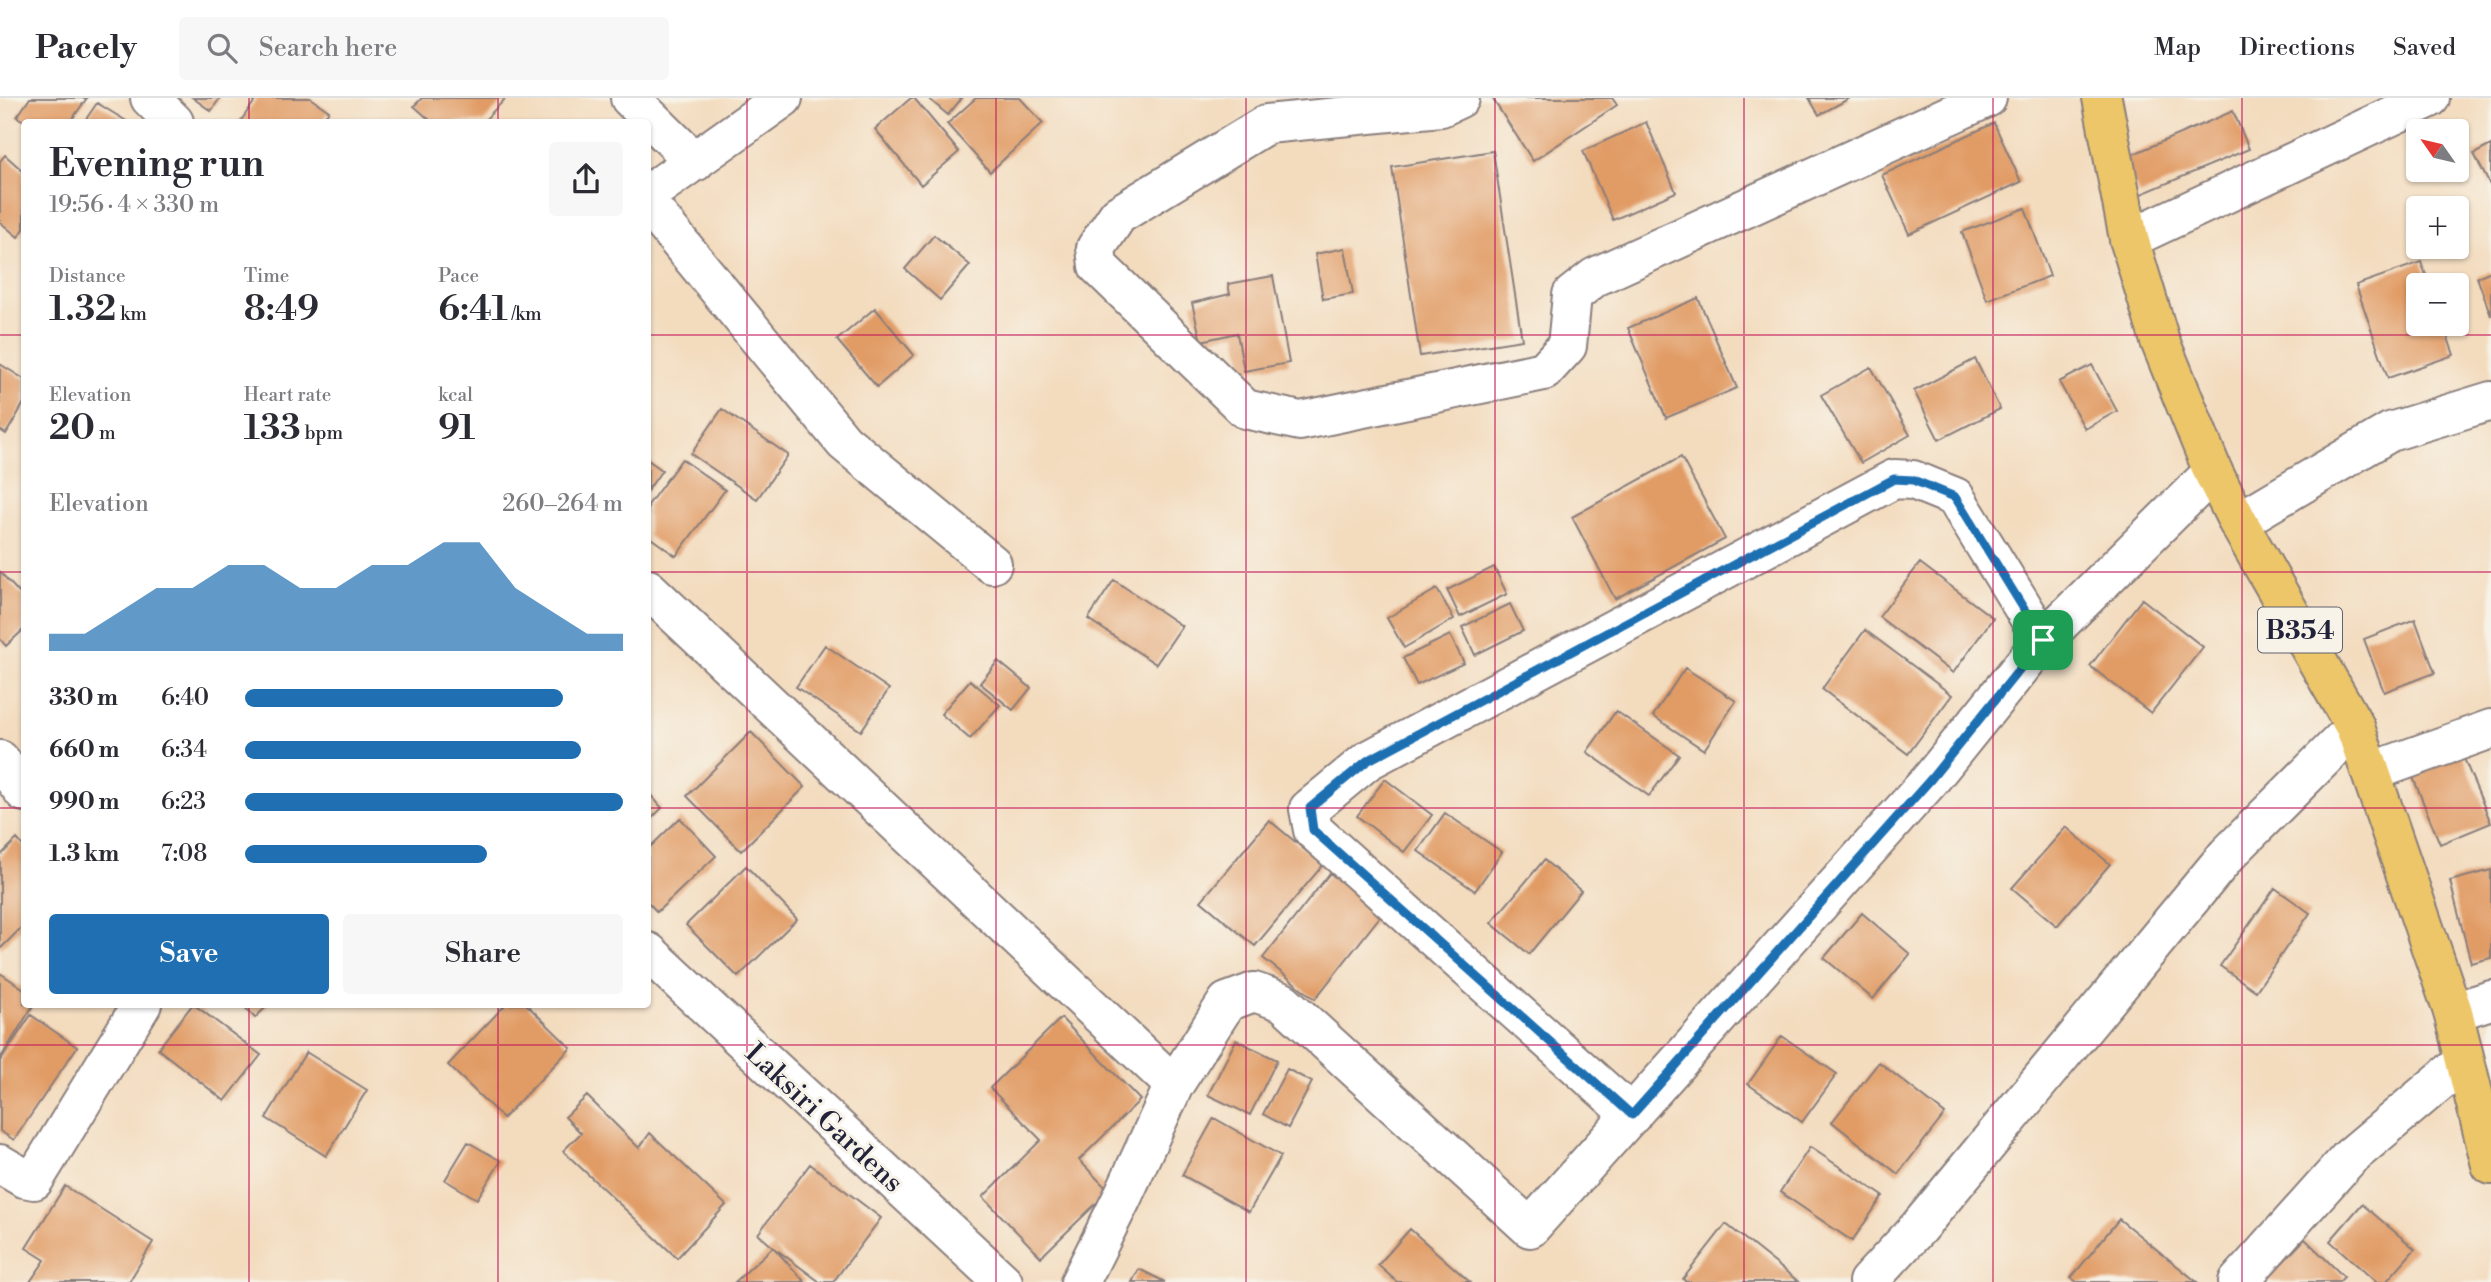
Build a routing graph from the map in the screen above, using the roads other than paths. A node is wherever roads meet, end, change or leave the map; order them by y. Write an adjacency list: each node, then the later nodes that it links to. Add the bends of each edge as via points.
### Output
1 (150, 98): 8 (street)
2 (630, 98): 9 (street)
3 (783, 98): 9 (street)
4 (1460, 98): 5 (street, via 1441,107 1267,124 1118,215 1096,248 1098,266 1245,409 1300,421 1544,371 1567,345 1572,295 1595,277)
5 (1987, 98)
6 (2102, 98): 12 (main road, B354)
7 (2430, 98): 12 (street)
8 (171, 119)
9 (695, 162): 10 (street)
10 (651, 192)
11 (651, 208): 16 (street, via 844,442)
12 (2129, 239): 14 (main road, B354, via 2160,341)
13 (2491, 401): 15 (street, via 2390,432)
14 (2213, 472): 15 (main road, B354); 18 (street)
15 (2238, 522): 19 (main road, B354)
16 (992, 564)
17 (651, 592): 27 (street)
18 (2043, 640): 28 (street, via 1931,779); 28 (street, via 1955,497 1913,480 1894,479 1367,761 1310,808 1313,830)
19 (2355, 727): 21 (main road, B354); 33 (street, via 2227,855 1919,1227)
20 (2491, 729): 21 (street)
21 (2371, 772): 25 (main road, B354)
22 (651, 955): 31 (street, Laksiri Gardens)
23 (2491, 1000): 25 (street)
24 (140, 1008): 29 (street, via 34,1180)
25 (2453, 1012): 26 (main road, B354)
26 (2464, 1062): 30 (main road, B354); 34 (street, via 2350,1157)
27 (1174, 1085): 28 (street, via 1227,1002 1254,992 1283,1002 1530,1228); 32 (street)
28 (1632, 1115)
29 (0, 1164)
30 (2491, 1165)
31 (1003, 1282)
32 (1080, 1282)
33 (1868, 1282)
34 (2238, 1282)

